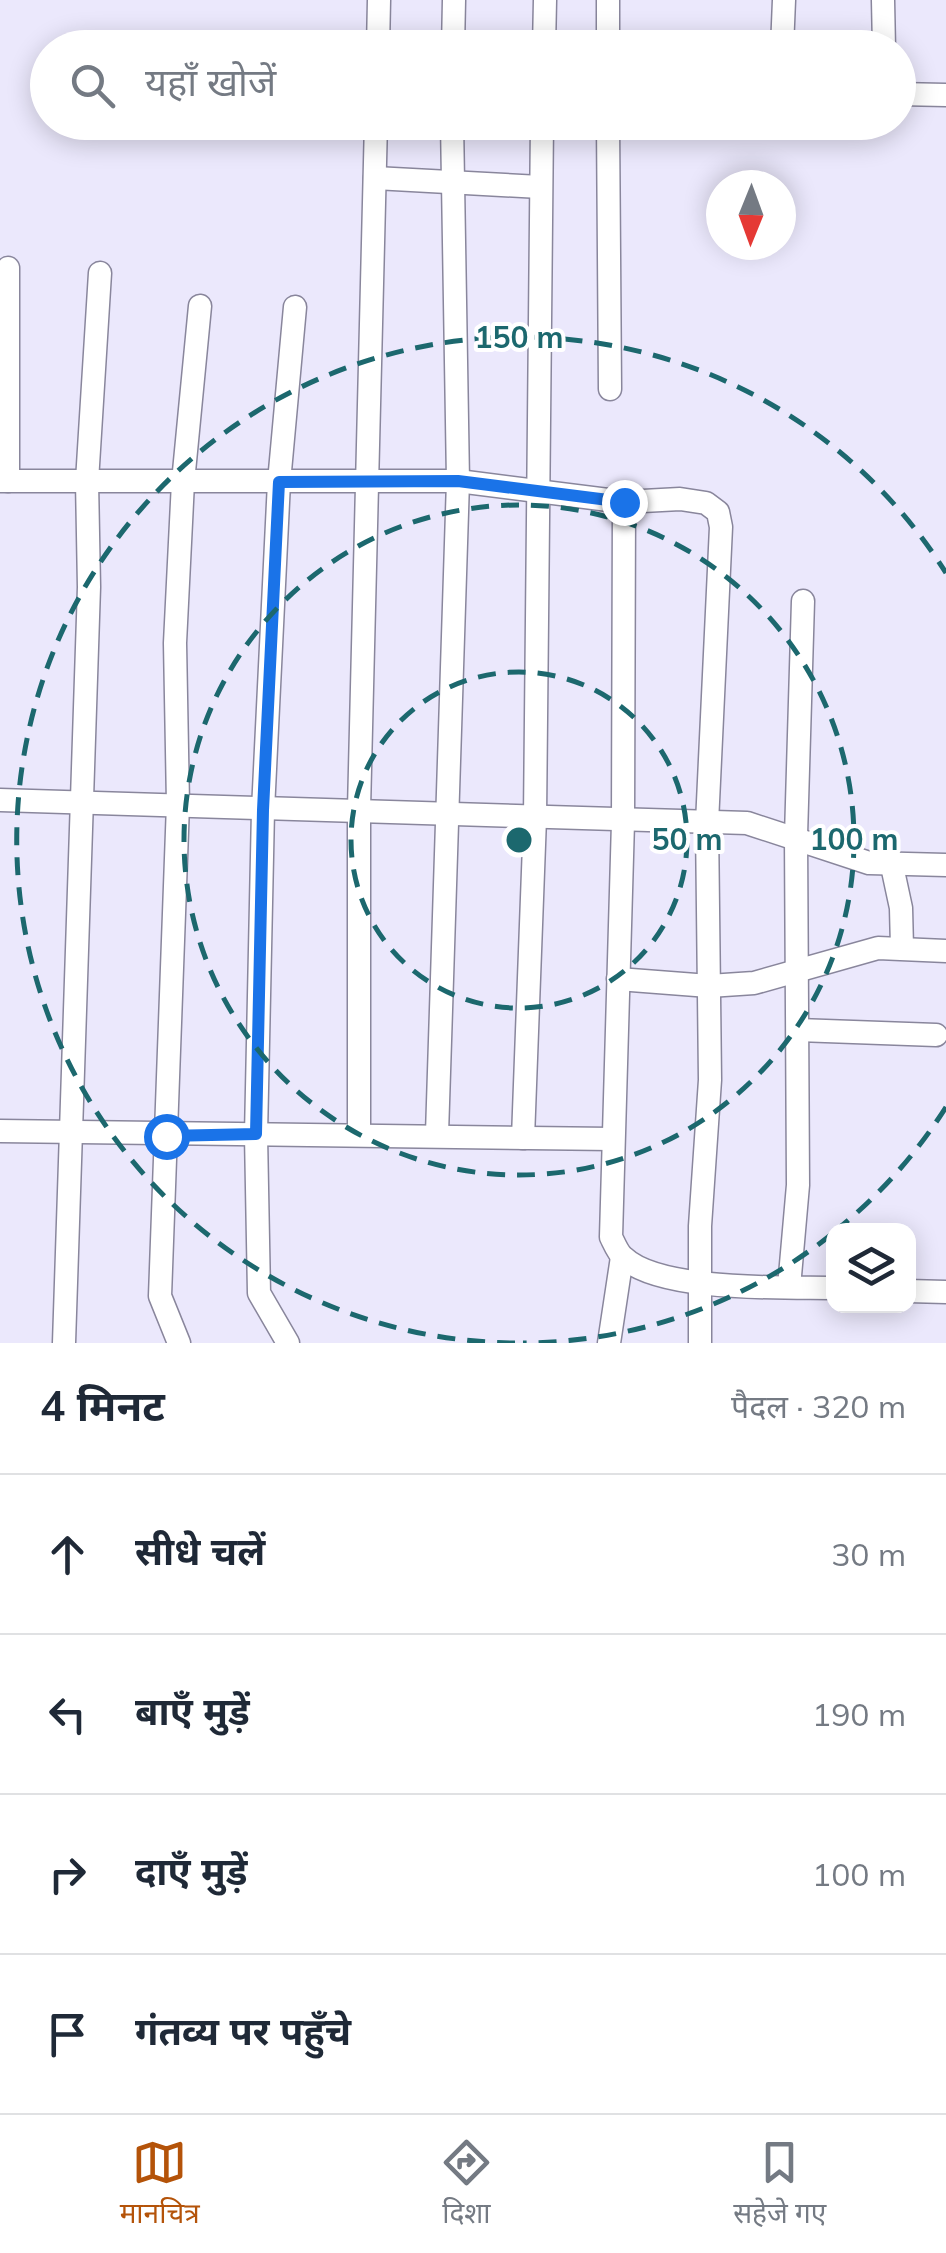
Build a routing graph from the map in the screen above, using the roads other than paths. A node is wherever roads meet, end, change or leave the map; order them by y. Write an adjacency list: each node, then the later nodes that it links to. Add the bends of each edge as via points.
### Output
1 (379, 0): 7 (street)
2 (454, 0): 8 (street)
3 (545, 0): 9 (street)
4 (608, 0): 10 (street)
5 (784, 0): 11 (street)
6 (883, 0): 12 (street)
7 (378, 30)
8 (453, 30)
9 (544, 30)
10 (608, 30)
11 (783, 30)
12 (884, 30)
13 (916, 94): 14 (street)
14 (946, 95)
15 (376, 140): 19 (street)
16 (452, 140): 20 (street)
17 (541, 140): 21 (street)
18 (608, 140): 26 (street)
19 (375, 178): 20 (street); 32 (street)
20 (451, 184): 21 (street); 29 (street)
21 (540, 188): 33 (street)
22 (8, 268): 27 (street)
23 (100, 273): 28 (street)
24 (200, 306): 30 (street)
25 (295, 307): 31 (street)
26 (610, 388)
27 (4, 480): 28 (street)
28 (86, 481): 30 (street); 37 (street)
29 (458, 481): 32 (street); 33 (street); 41 (street)
30 (183, 482): 31 (street); 38 (street, via 175,643)
31 (279, 482): 32 (street); 40 (street)
32 (366, 482): 39 (street)
33 (537, 492): 34 (street); 42 (street)
34 (624, 502): 43 (street); 44 (street, via 680,499 718,512)
35 (803, 601): 45 (street)
36 (0, 800): 37 (street)
37 (80, 802): 38 (street); 56 (street)
38 (178, 804): 40 (street); 60 (street)
39 (359, 809): 40 (street); 41 (street); 58 (street)
40 (263, 810): 57 (street)
41 (447, 814): 42 (street); 59 (street)
42 (535, 818): 43 (street); 61 (street)
43 (623, 822): 44 (street); 51 (street)
44 (707, 823): 45 (street, via 747,823); 52 (street)
45 (796, 836): 47 (street, via 850,859); 50 (street)
46 (946, 865): 47 (street)
47 (892, 866): 48 (street)
48 (902, 948): 49 (street); 50 (street, via 878,948)
49 (946, 951)
50 (799, 974): 52 (street); 53 (street)
51 (618, 979): 52 (street); 62 (street)
52 (710, 986): 64 (street)
53 (798, 1030): 54 (street); 65 (street, via 798,1185)
54 (936, 1035)
55 (0, 1131): 56 (street)
56 (73, 1132): 60 (street); 69 (street)
57 (256, 1134): 58 (street); 60 (street); 71 (street, via 258,1293)
58 (358, 1134): 59 (street)
59 (437, 1134): 61 (street)
60 (166, 1136): 70 (street, via 160,1296)
61 (523, 1138): 62 (street)
62 (612, 1139): 63 (street, via 611,1236)
63 (622, 1257): 64 (street, via 647,1271); 72 (street)
64 (703, 1284): 65 (street); 73 (street)
65 (788, 1287): 66 (street)
66 (826, 1288)
67 (916, 1291): 68 (street)
68 (946, 1292)
69 (64, 1343)
70 (180, 1343)
71 (288, 1343)
72 (609, 1343)
73 (700, 1343)

